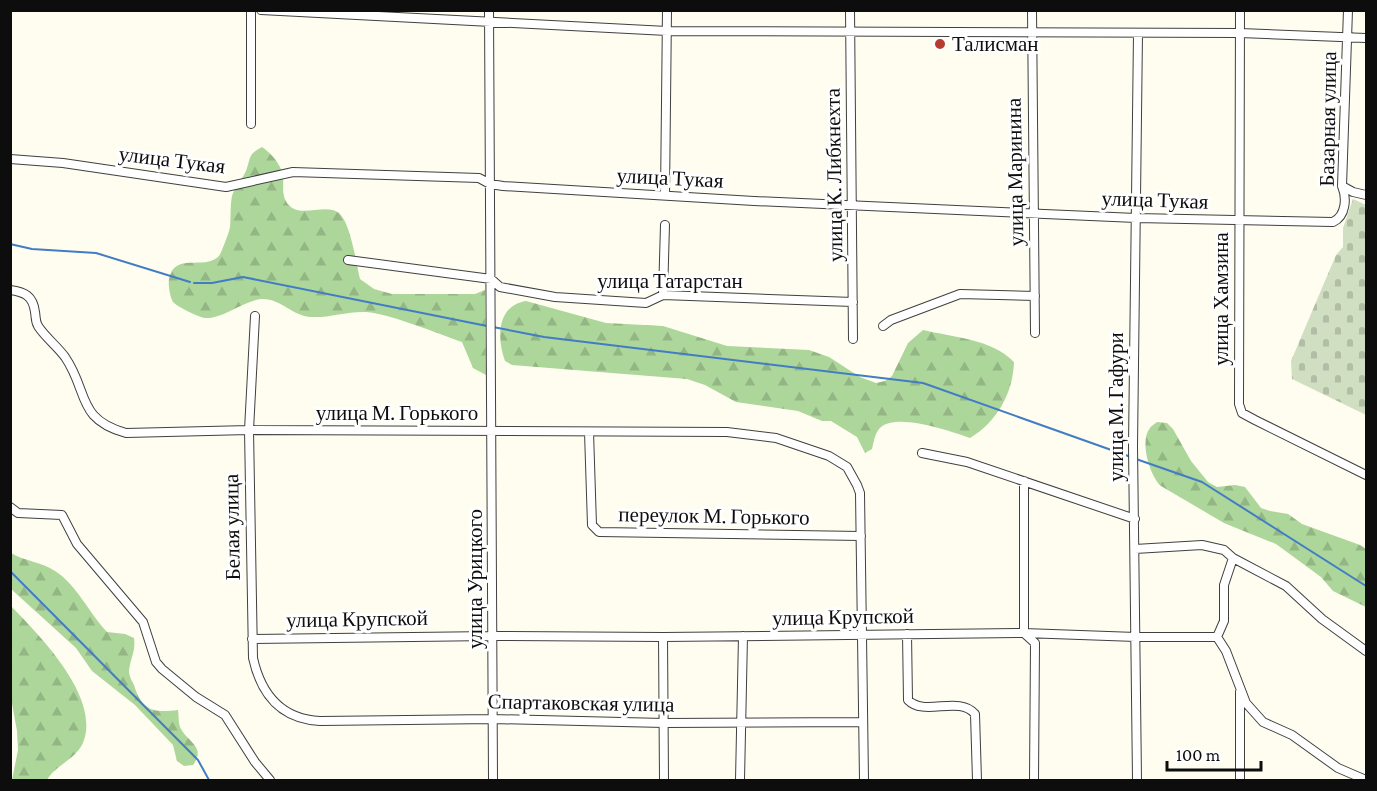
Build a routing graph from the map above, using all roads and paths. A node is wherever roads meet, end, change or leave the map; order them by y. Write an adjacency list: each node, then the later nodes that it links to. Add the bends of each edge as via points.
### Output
1 (251, 10): 17 (street)
2 (261, 10): 9 (street)
3 (489, 10): 9 (street)
4 (667, 10): 10 (street)
5 (850, 10): 11 (street, улица К. Либкнехта)
6 (1032, 10): 12 (street, улица Маринина)
7 (1240, 10): 14 (street, улица Хамзина)
8 (1348, 10): 15 (street, Базарная улица)
9 (490, 22): 10 (street); 19 (street)
10 (667, 31): 11 (street); 21 (street)
11 (850, 31): 12 (street); 23 (street, улица К. Либкнехта)
12 (1032, 32): 13 (street); 24 (street, улица Маринина)
13 (1138, 33): 14 (street); 25 (street, улица М. Гафури)
14 (1240, 33): 15 (street); 26 (street, улица Хамзина)
15 (1347, 36): 16 (street); 20 (street, Базарная улица)
16 (1366, 38)
17 (251, 124)
18 (10, 159): 19 (street, улица Тукая, via 226,187 293,172 478,178)
19 (490, 184): 21 (street, улица Тукая); 30 (street)
20 (1342, 186): 22 (street); 27 (street, Базарная улица, via 1342,214)
21 (665, 195): 23 (street, улица Тукая)
22 (1366, 195)
23 (853, 205): 24 (street, улица Тукая); 34 (street, улица К. Либкнехта)
24 (1034, 212): 25 (street, улица Тукая); 33 (street, улица Маринина)
25 (1136, 218): 26 (street, улица Тукая); 46 (street, улица М. Гафури)
26 (1239, 221): 27 (street, улица Тукая); 43 (street, улица Хамзина, via 1242,412)
27 (1333, 222)
28 (665, 225): 32 (street)
29 (348, 260): 30 (street, улица Татарстан)
30 (491, 279): 32 (street, улица Татарстан, via 500,287 555,297 646,303); 40 (street, улица Урицкого)
31 (10, 290): 39 (street, улица М. Горького, via 31,297 38,327 66,358 84,404 108,427 136,434)
32 (663, 295): 34 (street, улица Татарстан)
33 (1035, 296): 36 (street, via 960,294); 37 (street, улица Маринина)
34 (853, 302): 38 (street, улица К. Либкнехта)
35 (255, 316): 39 (street, Белая улица)
36 (883, 326)
37 (1035, 333)
38 (853, 339)
39 (249, 430): 40 (street, улица М. Горького); 58 (street, Белая улица)
40 (493, 432): 41 (street, улица М. Горького); 52 (street, улица Урицкого)
41 (588, 432): 47 (street, улица М. Горького, via 727,432 776,438 829,456 844,464 860,493); 47 (street, переулок М. Горького, via 592,525 599,532)
42 (922, 453): 44 (street, via 967,462)
43 (1366, 475)
44 (1024, 481): 46 (street); 50 (street)
45 (10, 507): 66 (street, via 18,513 62,515 77,544 143,622 156,662 168,676 225,715)
46 (1135, 519): 48 (street, улица М. Гафури)
47 (861, 536): 54 (street)
48 (1135, 549): 49 (street, via 1202,545 1224,550); 56 (street, улица М. Гафури)
49 (1233, 558): 57 (street, via 1224,585 1224,621); 59 (street, via 1286,586)
50 (1024, 633): 51 (street, улица Крупской); 56 (street, улица Крупской); 72 (street, via 1035,643)
51 (907, 634): 54 (street, улица Крупской); 71 (street, via 908,700 923,706 963,707 975,714)
52 (492, 636): 55 (street, улица Крупской); 58 (street, улица Крупской); 62 (street, улица Урицкого)
53 (743, 636): 54 (street, улица Крупской); 55 (street, улица Крупской); 65 (street)
54 (862, 636): 63 (street)
55 (663, 637): 64 (street)
56 (1136, 637): 57 (street, улица Крупской); 73 (street, улица М. Гафури)
57 (1217, 637): 60 (street)
58 (252, 639): 61 (street, Белая улица, via 258,678 274,702)
59 (1366, 651)
60 (1240, 689): 74 (street); 75 (street, via 1263,723 1292,735 1338,768)
61 (299, 718): 62 (street, Спартаковская улица)
62 (493, 718): 64 (street, Спартаковская улица); 67 (street, улица Урицкого)
63 (863, 722): 65 (street, Спартаковская улица); 70 (street)
64 (664, 723): 65 (street, Спартаковская улица); 68 (street)
65 (742, 724): 69 (street)
66 (270, 780)
67 (493, 780)
68 (664, 780)
69 (740, 780)
70 (864, 780)
71 (977, 780)
72 (1034, 780)
73 (1137, 780)
74 (1240, 780)
75 (1366, 780)

